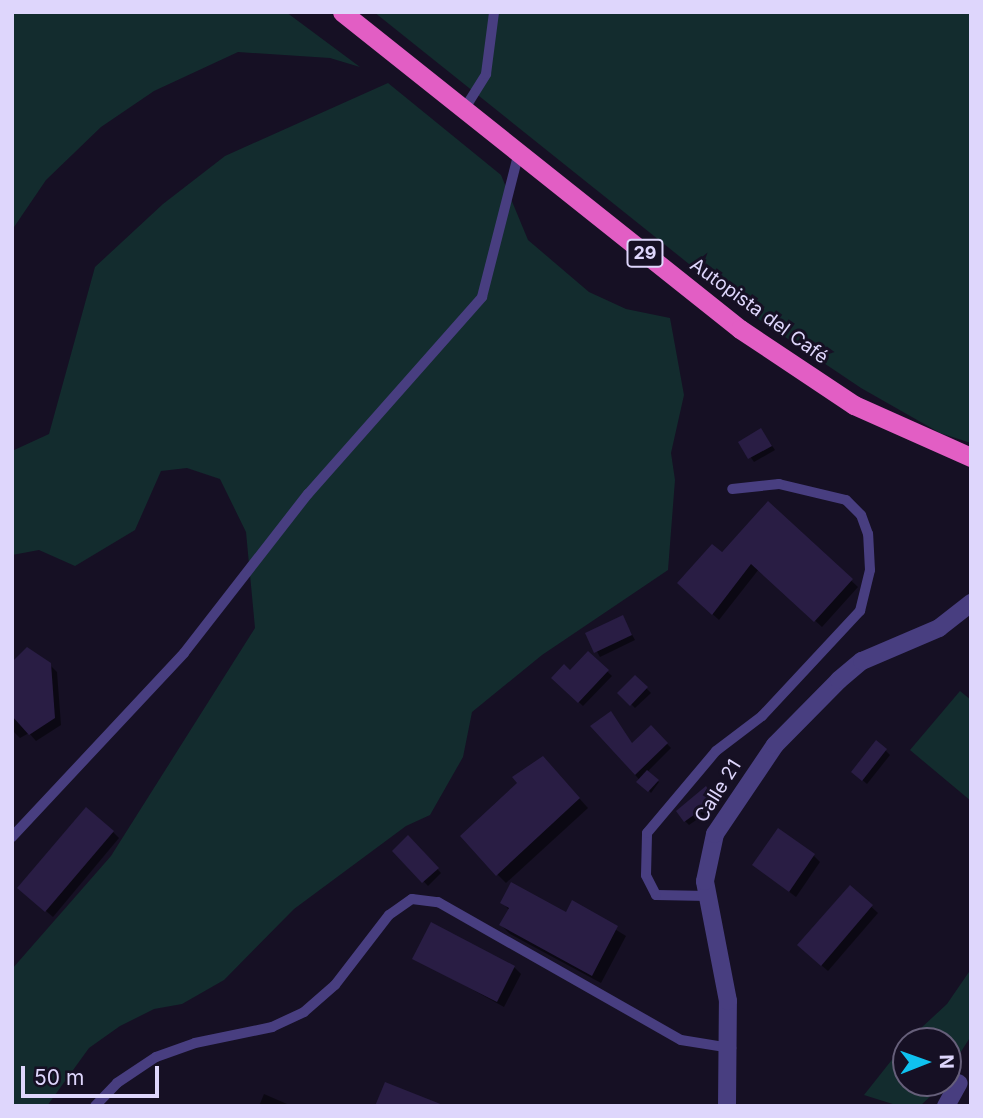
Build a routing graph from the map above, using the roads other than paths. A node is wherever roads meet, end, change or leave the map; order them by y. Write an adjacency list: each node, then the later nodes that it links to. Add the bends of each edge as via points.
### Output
1 (342, 12): 3 (highway, Autopista del Café / 29)
2 (494, 12): 3 (lane, via 486,74)
3 (465, 108): 4 (highway, Autopista del Café / 29)
4 (519, 152): 5 (highway, Autopista del Café / 29, via 780,357 863,410); 8 (lane, via 482,297 308,494 184,653)
5 (971, 457)
6 (732, 489): 9 (lane, via 779,484 846,500 864,524 870,570 860,611 762,716 716,751 647,833 646,875 656,895)
7 (971, 603): 9 (street, Calle 21, via 939,628 862,661 775,745 715,834 706,866)
8 (12, 836)
9 (708, 896): 10 (street, Calle 21, via 728,1001)
10 (731, 1048): 11 (lane, via 681,1040 438,902 412,900 389,915 335,985 304,1012 271,1027 195,1043 156,1057 117,1083); 12 (street, Calle 21)
11 (95, 1106)
12 (727, 1106)

